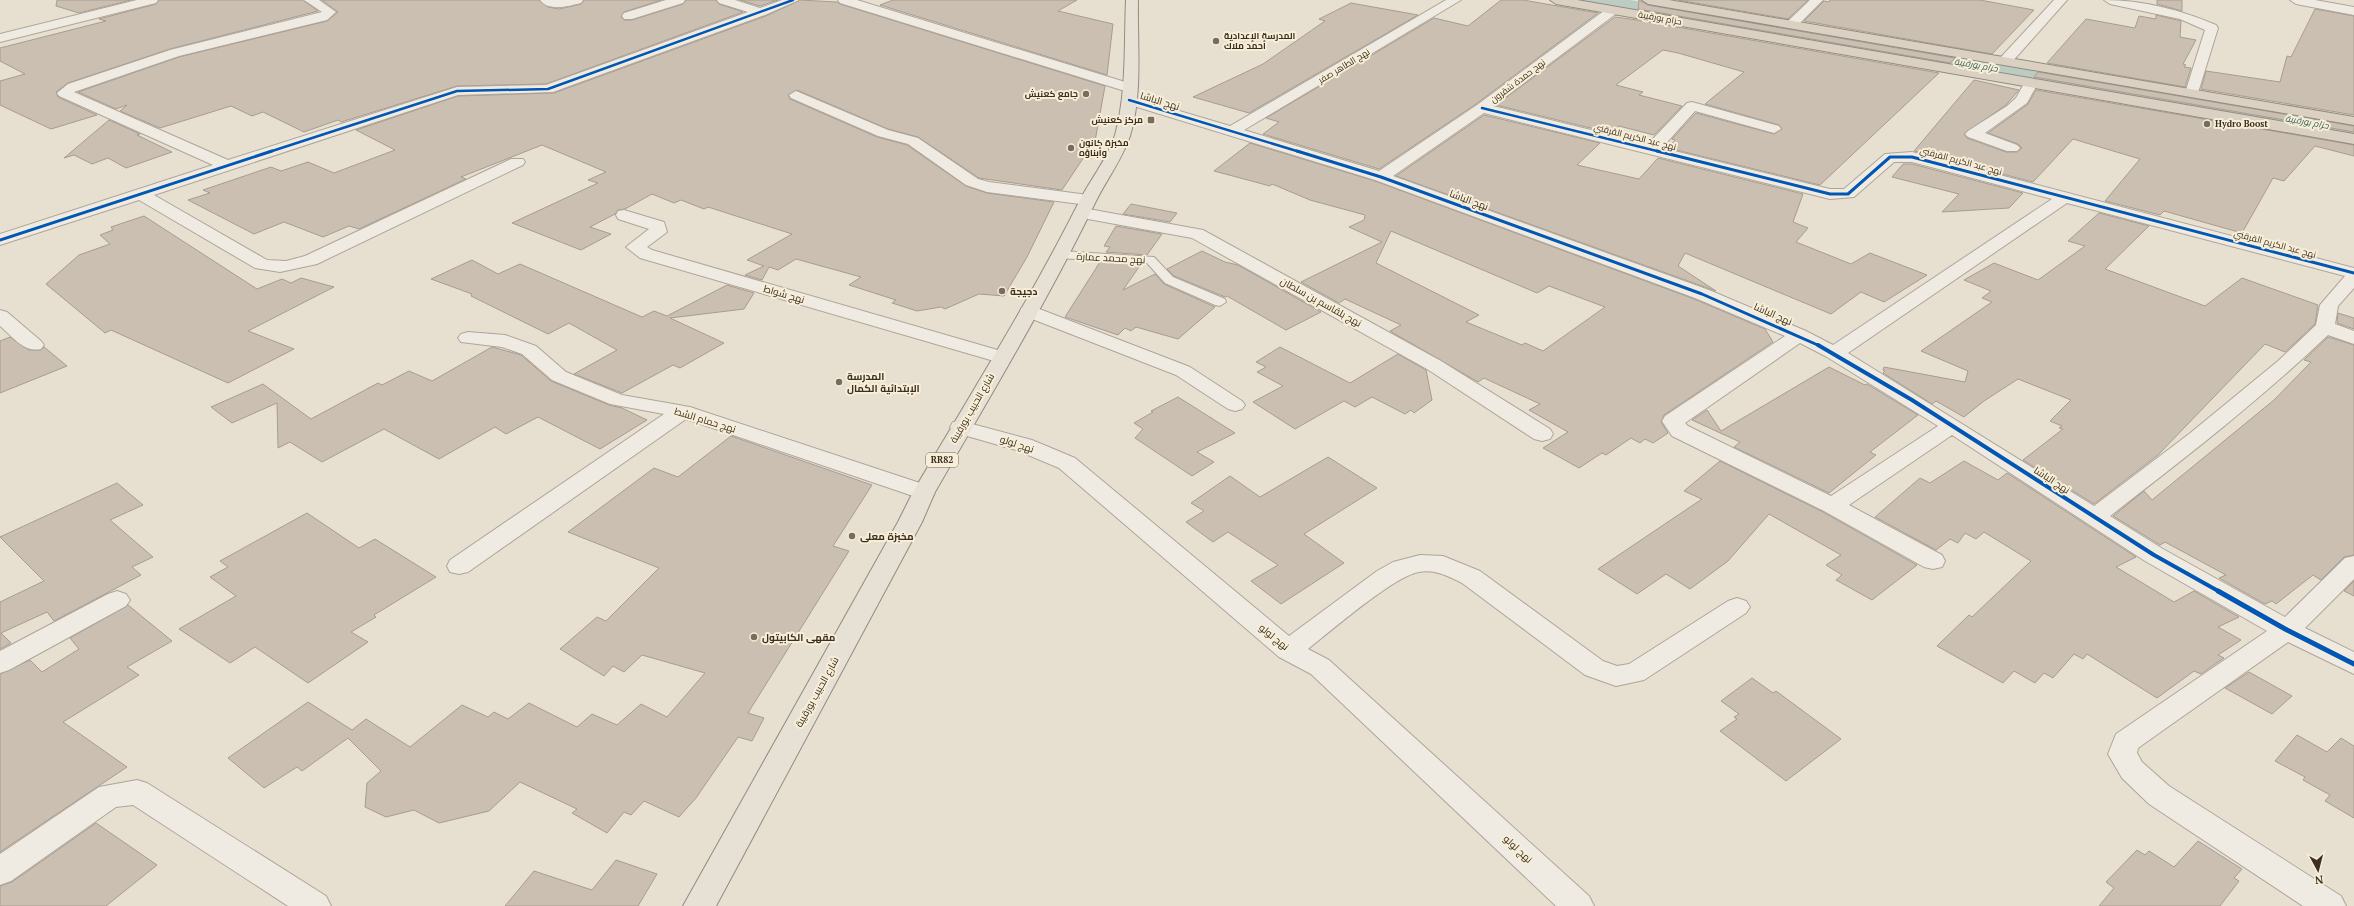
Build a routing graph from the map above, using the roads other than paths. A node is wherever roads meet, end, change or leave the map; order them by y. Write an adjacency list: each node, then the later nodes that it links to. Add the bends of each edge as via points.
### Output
1 (152, 0): 22 (street)
2 (310, 0): 36 (street, via 330,12 324,17 175,53 73,87 64,93)
3 (546, 0): 4 (street, via 558,4)
4 (577, 0)
5 (679, 0): 20 (street)
6 (723, 0): 19 (street)
7 (793, 0): 19 (street)
8 (844, 0): 26 (street, نهج الباشا)
9 (1132, 0): 26 (main road, شارع الحبيب بورقيبة / RR82)
10 (1455, 0): 31 (street, نهج الطاهر صفر)
11 (1556, 0): 17 (highway, حزام بورقيبة)
12 (1648, 0): 21 (highway, حزام بورقيبة)
13 (1817, 0): 21 (street)
14 (2061, 0): 23 (street)
15 (2110, 0): 25 (street, via 2184,16 2212,28)
16 (2296, 0): 18 (street)
17 (1613, 10): 24 (highway, حزام بورقيبة); 28 (street, نهج حمدة شقرون)
18 (2354, 11)
19 (761, 12): 36 (street, via 548,89 457,91)
20 (628, 16)
21 (1792, 24): 23 (highway, حزام بورقيبة)
22 (0, 38)
23 (2006, 60): 25 (highway, حزام بورقيبة)
24 (2031, 83): 32 (highway, حزام بورقيبة); 33 (street, via 2022,100 2012,109 1973,134)
25 (2192, 93): 29 (highway, حزام بورقيبة)
26 (1129, 94): 31 (street, نهج الباشا); 40 (main road, شارع الحبيب بورقيبة / RR82, via 1122,136)
27 (796, 95): 40 (street, نهج بلقاسم بن سلطان, via 883,133 913,141 972,182)
28 (1482, 108): 34 (street, نهج عبد الكريم القرقني); 37 (street, نهج حمدة شقرون)
29 (2354, 121)
30 (1774, 129): 34 (street, via 1692,106)
31 (1233, 131): 37 (street, نهج الباشا)
32 (2354, 139)
33 (2012, 148)
34 (1652, 149): 39 (street, نهج عبد الكريم القرقني, via 1830,194 1848,194 1890,157 1912,156)
35 (517, 162): 38 (street, via 311,260 283,267 261,264)
36 (228, 166): 38 (street)
37 (1380, 177): 50 (street, نهج الباشا, via 1702,294)
38 (142, 195): 42 (street)
39 (2065, 197): 44 (street, نهج عبد الكريم القرقني); 54 (street)
40 (1086, 206): 43 (main road, شارع الحبيب بورقيبة / RR82); 60 (street, نهج بلقاسم بن سلطان, via 1196,234 1434,365)
41 (624, 215): 55 (street, نهج شواط, via 658,226 658,232 635,247 646,254)
42 (0, 240)
43 (1061, 255): 46 (lane, نهج محمد عمارة, via 1150,260 1169,280); 47 (main road, شارع الحبيب بورقيبة / RR82)
44 (2354, 273)
45 (2354, 277): 49 (street, via 2329,304)
46 (1220, 302)
47 (1029, 311): 55 (main road, شارع الحبيب بورقيبة / RR82); 56 (street, via 1182,371)
48 (0, 316): 53 (street)
49 (2325, 327): 52 (street); 63 (street, via 2286,365 2197,439)
50 (1799, 335): 54 (street, نهج الباشا); 62 (street, via 1673,421 1680,431)
51 (468, 338): 57 (street, نهج حمام الشط, via 505,341 529,350 559,376 595,393 617,400)
52 (2354, 338)
53 (34, 345)
54 (1834, 353): 58 (street, نهج الباشا)
55 (1000, 357): 59 (main road, شارع الحبيب بورقيبة / RR82)
56 (1236, 404)
57 (683, 411): 61 (street, نهج حمام الشط); 66 (street)
58 (1952, 426): 62 (street); 63 (street, نهج الباشا)
59 (961, 427): 61 (main road, شارع الحبيب بورقيبة / RR82); 70 (street, نهج لولو, via 1024,445 1067,463)
60 (1542, 434)
61 (924, 492): 75 (main road, شارع الحبيب بورقيبة / RR82, via 910,522)
62 (1832, 506): 64 (street)
63 (2094, 517): 69 (street, نهج الباشا, via 2154,555)
64 (1933, 561)
65 (2354, 564): 69 (street)
66 (459, 566)
67 (117, 600): 71 (street)
68 (1737, 607): 70 (street, via 1635,673 1616,676 1594,668 1471,577 1443,564 1420,563 1402,568 1386,577)
69 (2287, 630): 72 (street, نهج الباشا); 77 (street, via 2126,742 2122,754 2132,770 2158,795)
70 (1288, 650): 76 (street, نهج لولو, via 1320,667)
71 (0, 663)
72 (2354, 664)
73 (0, 871): 74 (street, via 109,796 137,792)
74 (315, 906)
75 (699, 906)
76 (1578, 906)
77 (2330, 906)

